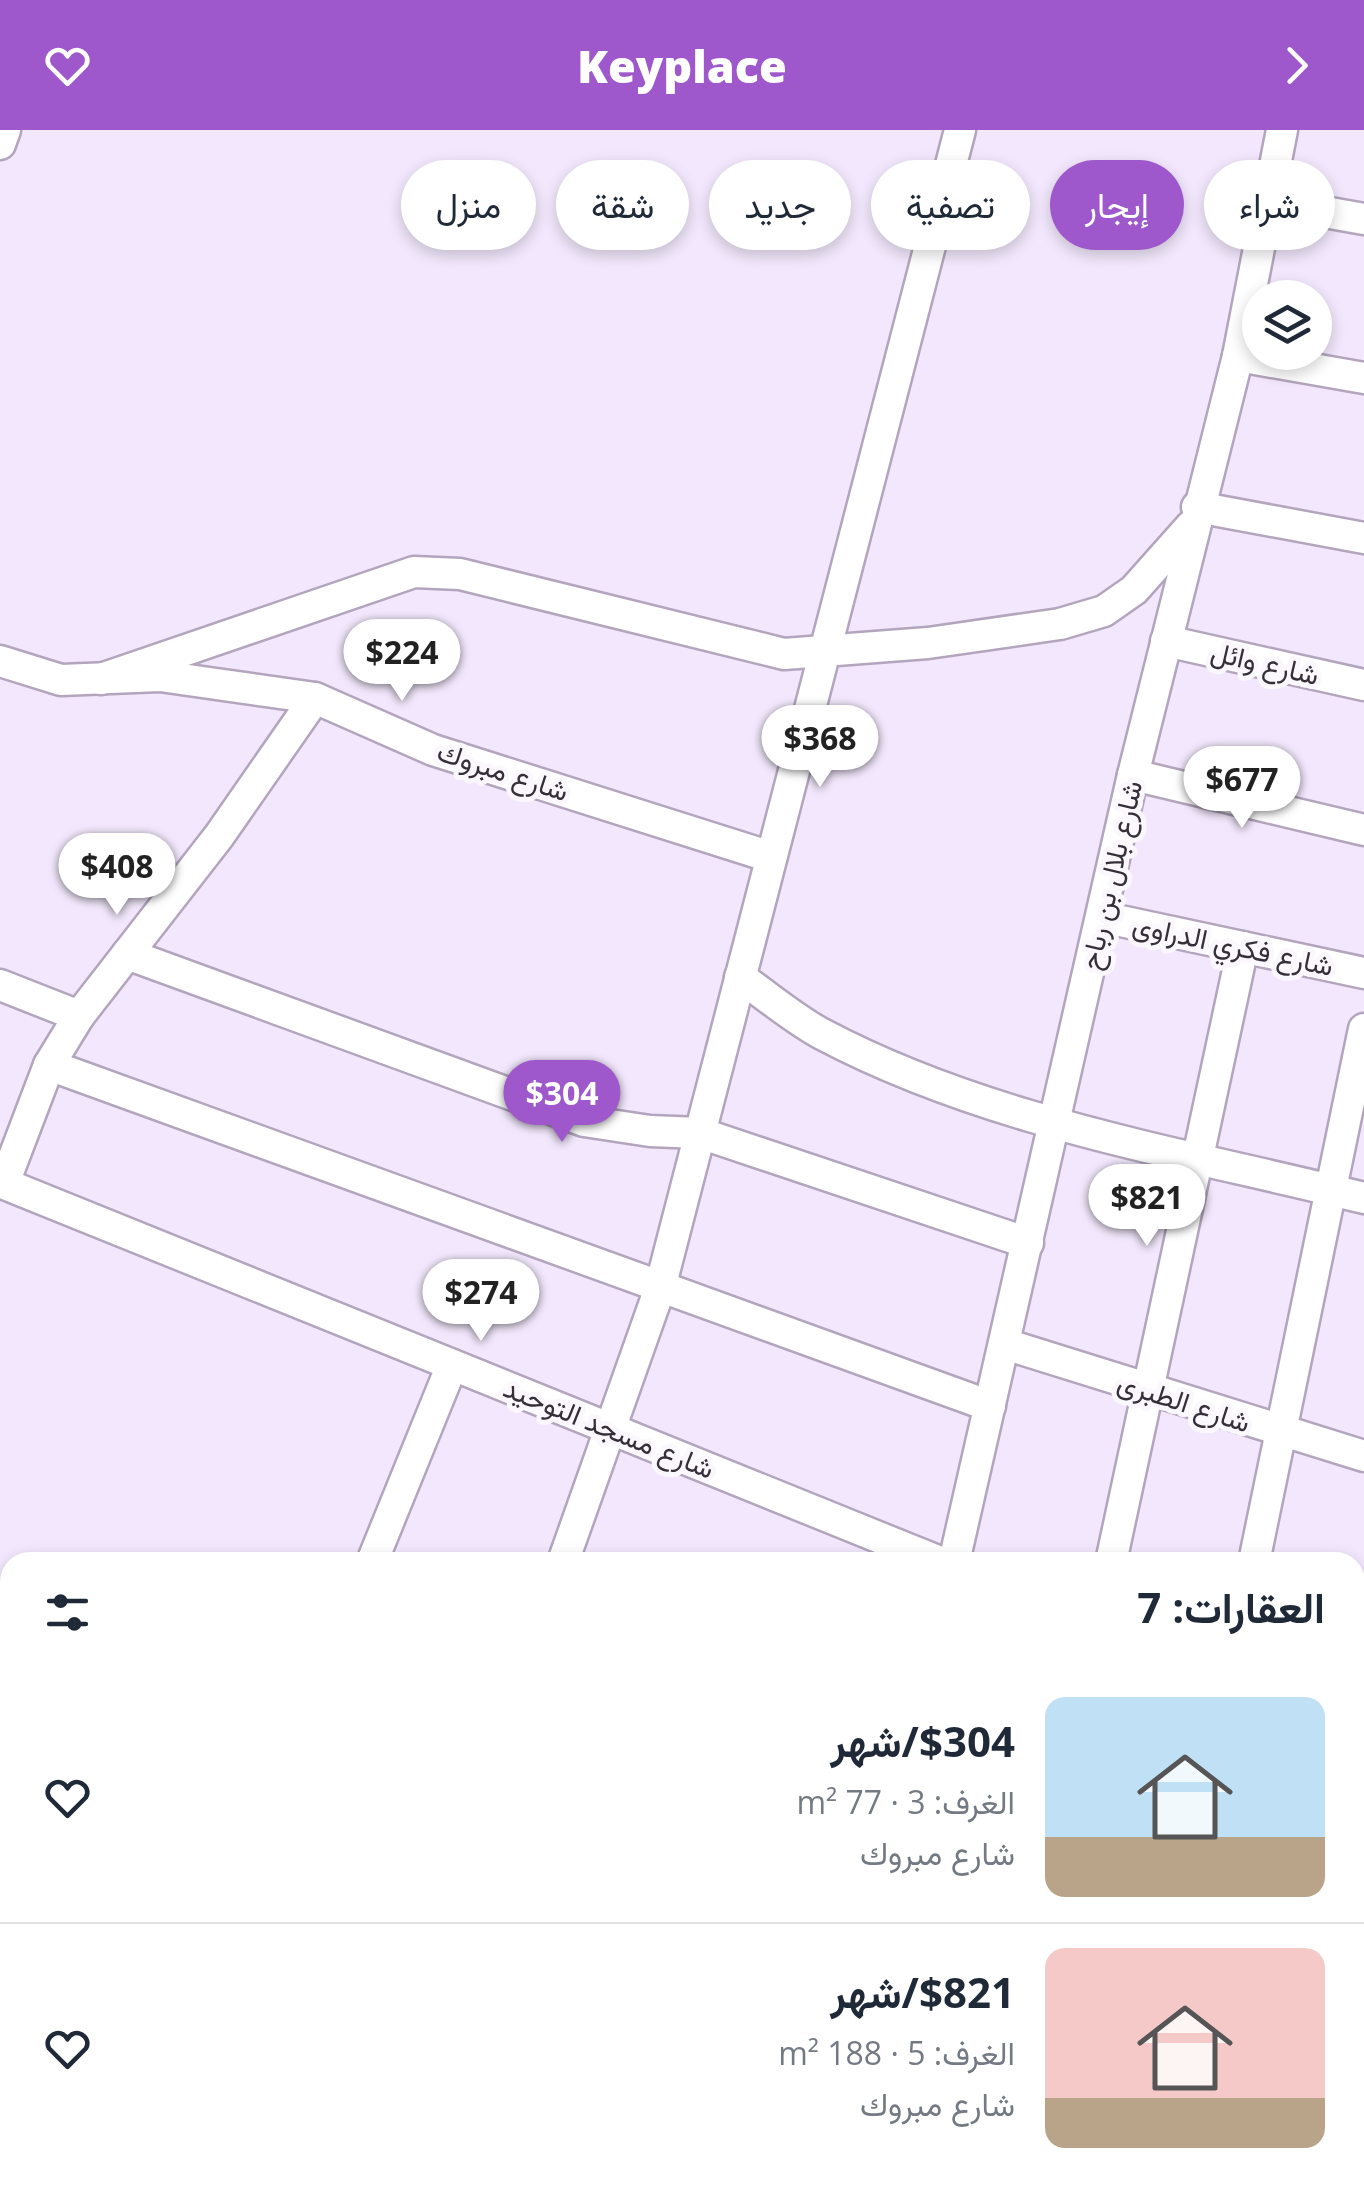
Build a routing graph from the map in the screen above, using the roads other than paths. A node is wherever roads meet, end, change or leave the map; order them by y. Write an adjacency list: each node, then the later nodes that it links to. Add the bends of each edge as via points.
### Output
1 (5, 130): 4 (street)
2 (960, 130): 14 (street)
3 (1282, 130): 5 (street, شارع بلال بن رباح)
4 (0, 144)
5 (1276, 160)
6 (1335, 214): 7 (street)
7 (1364, 219)
8 (1259, 250): 9 (street, شارع بلال بن رباح)
9 (1238, 356): 10 (street); 11 (street, شارع بلال بن رباح)
10 (1364, 378)
11 (1196, 514): 12 (street); 13 (street, شارع بلال بن رباح); 14 (street, via 1134,590 1104,611 928,643)
12 (1364, 538)
13 (1166, 641): 17 (street, شارع وائل); 19 (street, شارع بلال بن رباح)
14 (826, 650): 16 (street, via 784,654 460,574 414,572); 21 (street)
15 (0, 660): 16 (street, شارع مبروك, via 60,680)
16 (101, 679): 18 (street, شارع مبروك, via 160,676)
17 (1364, 686)
18 (315, 698): 21 (street, شارع مبروك, via 434,750); 24 (street)
19 (1133, 775): 20 (street); 22 (street, شارع بلال بن رباح)
20 (1364, 830)
21 (772, 856): 26 (street)
22 (1102, 917): 23 (street, شارع فكري الدراوى); 31 (street, شارع بلال بن رباح)
23 (1242, 947): 25 (street, شارع فكري الدراوى); 33 (street)
24 (127, 954): 28 (street); 32 (street, via 584,1121)
25 (1364, 974)
26 (740, 978): 31 (street, via 820,1033 928,1083); 32 (street)
27 (0, 984): 28 (street)
28 (79, 1016): 30 (street)
29 (1364, 1029): 35 (street)
30 (49, 1065): 34 (street); 38 (street)
31 (1056, 1121): 33 (street); 37 (street, شارع بلال بن رباح)
32 (700, 1133): 37 (street); 38 (street)
33 (1198, 1156): 35 (street); 41 (street)
34 (2, 1183): 40 (street, شارع مسجد التوحيد)
35 (1331, 1190): 36 (street); 44 (street)
36 (1364, 1198)
37 (1028, 1243): 39 (street, شارع بلال بن رباح)
38 (660, 1288): 42 (street); 43 (street)
39 (1005, 1344): 41 (street, شارع الطبرى); 42 (street, شارع بلال بن رباح)
40 (452, 1365): 43 (street, شارع مسجد التوحيد); 46 (street)
41 (1148, 1390): 44 (street, شارع الطبرى); 50 (street)
42 (990, 1406): 49 (street, شارع بلال بن رباح)
43 (612, 1430): 47 (street); 48 (street, شارع مسجد التوحيد)
44 (1282, 1433): 45 (street, شارع الطبرى); 51 (street)
45 (1364, 1456)
46 (376, 1552)
47 (567, 1552)
48 (914, 1552)
49 (956, 1552)
50 (1113, 1552)
51 (1256, 1552)

